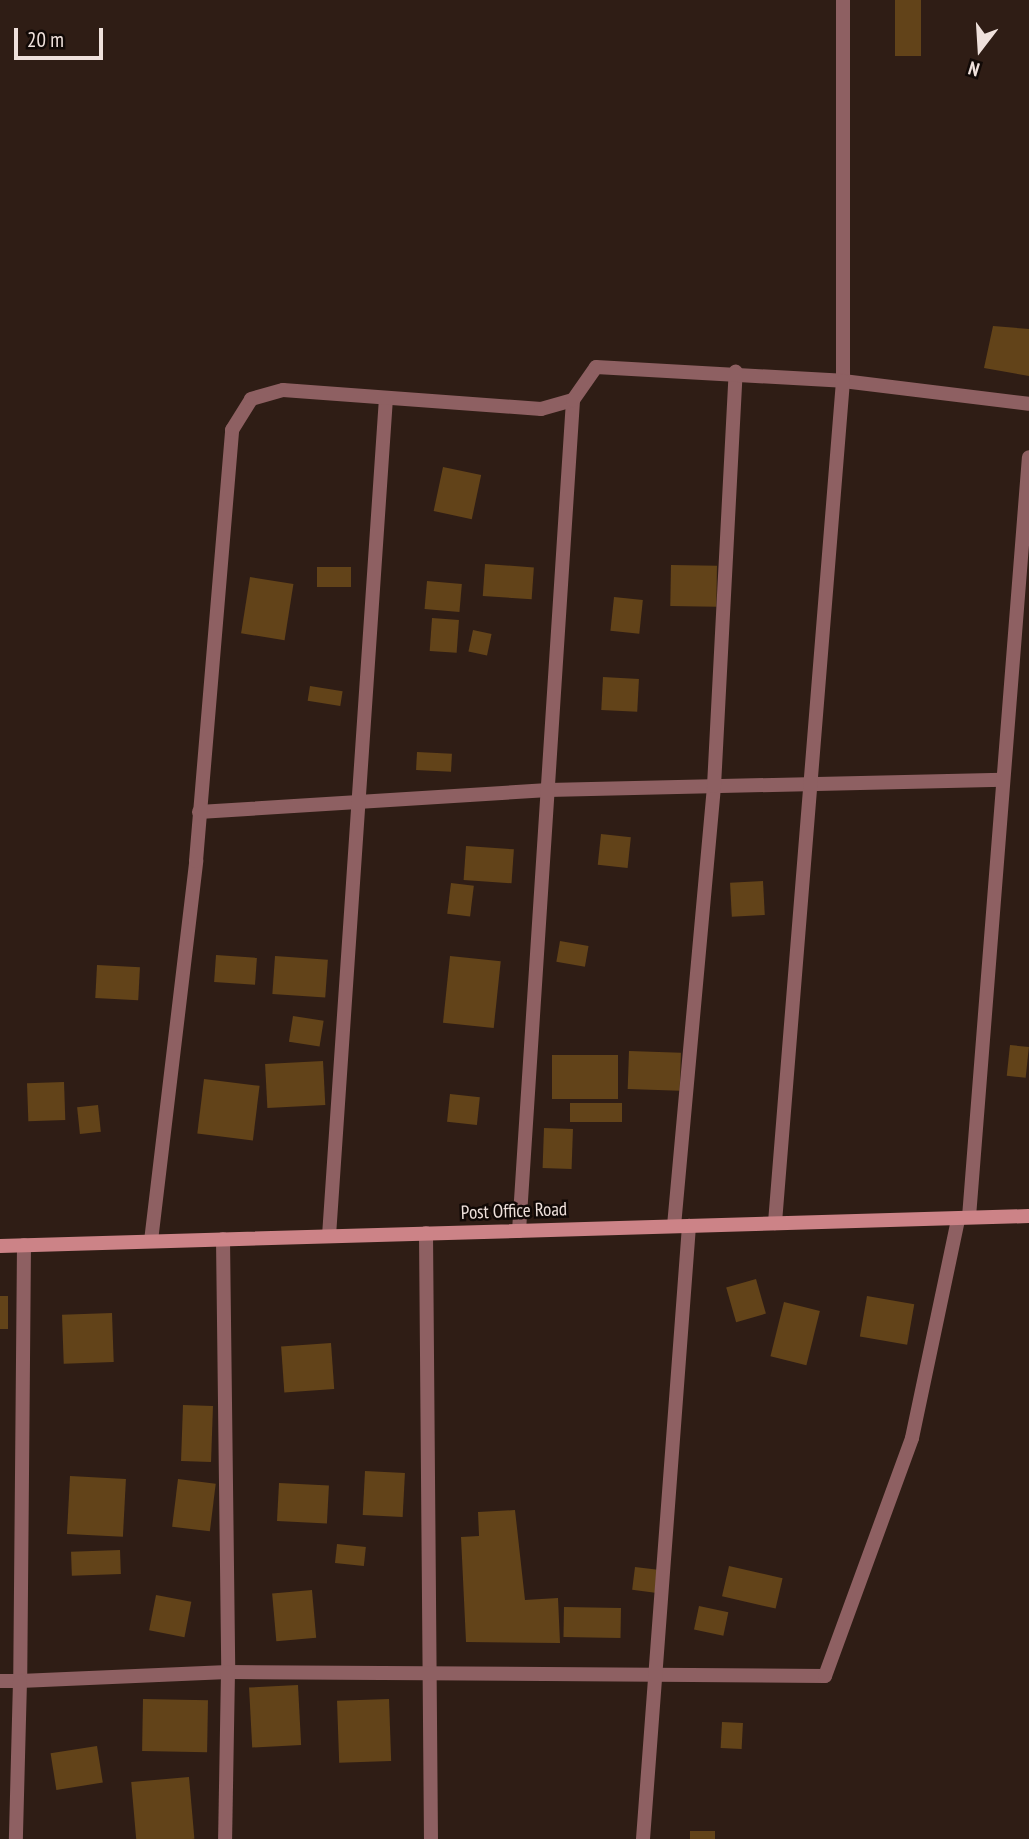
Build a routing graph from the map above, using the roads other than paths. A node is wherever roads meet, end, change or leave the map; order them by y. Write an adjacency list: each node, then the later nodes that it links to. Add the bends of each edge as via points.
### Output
1 (844, 0): 3 (street)
2 (736, 372): 3 (street); 5 (street, via 596,368); 10 (street)
3 (843, 381): 6 (street); 9 (street)
4 (386, 398): 5 (street, via 541,409); 12 (street); 13 (street, via 283,390 251,399 232,430)
5 (573, 400): 11 (street)
6 (1029, 404)
7 (1029, 457): 8 (street)
8 (1003, 780): 9 (street); 15 (street)
9 (811, 783): 10 (street); 16 (street)
10 (714, 786): 11 (street); 17 (street)
11 (548, 790): 12 (street); 19 (street)
12 (358, 803): 13 (street); 21 (street)
13 (199, 812): 23 (street)
14 (1029, 1216): 15 (street, Post Office Road)
15 (964, 1218): 16 (street, Post Office Road); 28 (street, via 912,1438 825,1676)
16 (775, 1223): 18 (street, Post Office Road)
17 (674, 1226): 18 (street, Post Office Road); 19 (street, Post Office Road)
18 (689, 1226): 28 (street)
19 (519, 1231): 20 (street, Post Office Road)
20 (426, 1233): 21 (street, Post Office Road); 26 (street)
21 (329, 1236): 22 (street, Post Office Road)
22 (223, 1239): 23 (street, Post Office Road); 27 (street)
23 (151, 1241): 24 (street, Post Office Road)
24 (24, 1245): 25 (street, Post Office Road); 30 (street)
25 (0, 1246)
26 (427, 1670): 27 (street); 28 (street); 33 (street)
27 (228, 1672): 30 (street); 32 (street)
28 (660, 1674): 34 (street)
29 (0, 1681): 30 (street)
30 (19, 1681): 31 (street)
31 (16, 1839)
32 (225, 1839)
33 (431, 1839)
34 (643, 1839)

